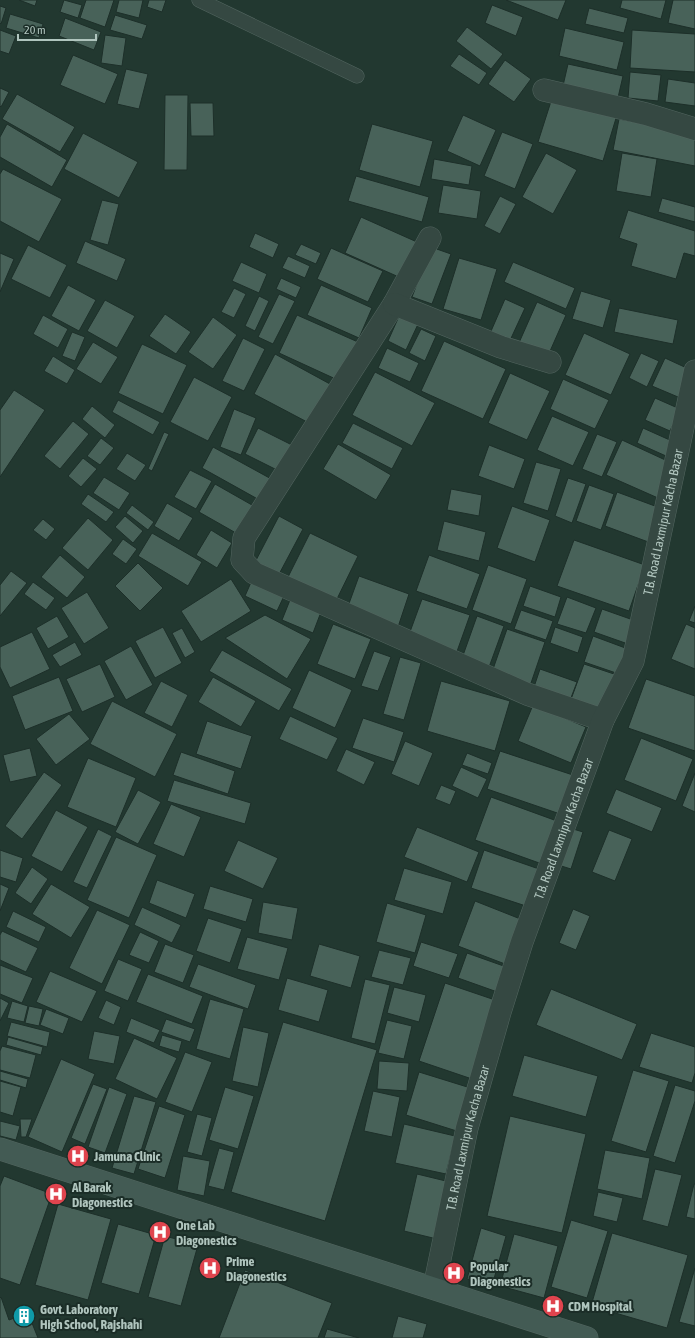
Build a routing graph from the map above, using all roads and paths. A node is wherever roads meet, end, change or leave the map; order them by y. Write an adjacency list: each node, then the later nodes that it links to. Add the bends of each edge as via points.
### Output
1 (199, 0): 2 (lane)
2 (357, 76)
3 (544, 90): 4 (street, via 646,114)
4 (695, 129)
5 (430, 238): 6 (street)
6 (394, 304): 7 (street, via 501,347); 9 (street, via 244,538 242,560 254,573 290,589 527,694)
7 (550, 362)
8 (695, 371): 9 (street, T.B. Road Laxmipur Kacha Bazar, via 633,661)
9 (603, 720): 11 (street, T.B. Road Laxmipur Kacha Bazar, via 522,942 500,1012 468,1128)
10 (0, 1150): 11 (main road)
11 (434, 1288): 12 (main road)
12 (587, 1338)

